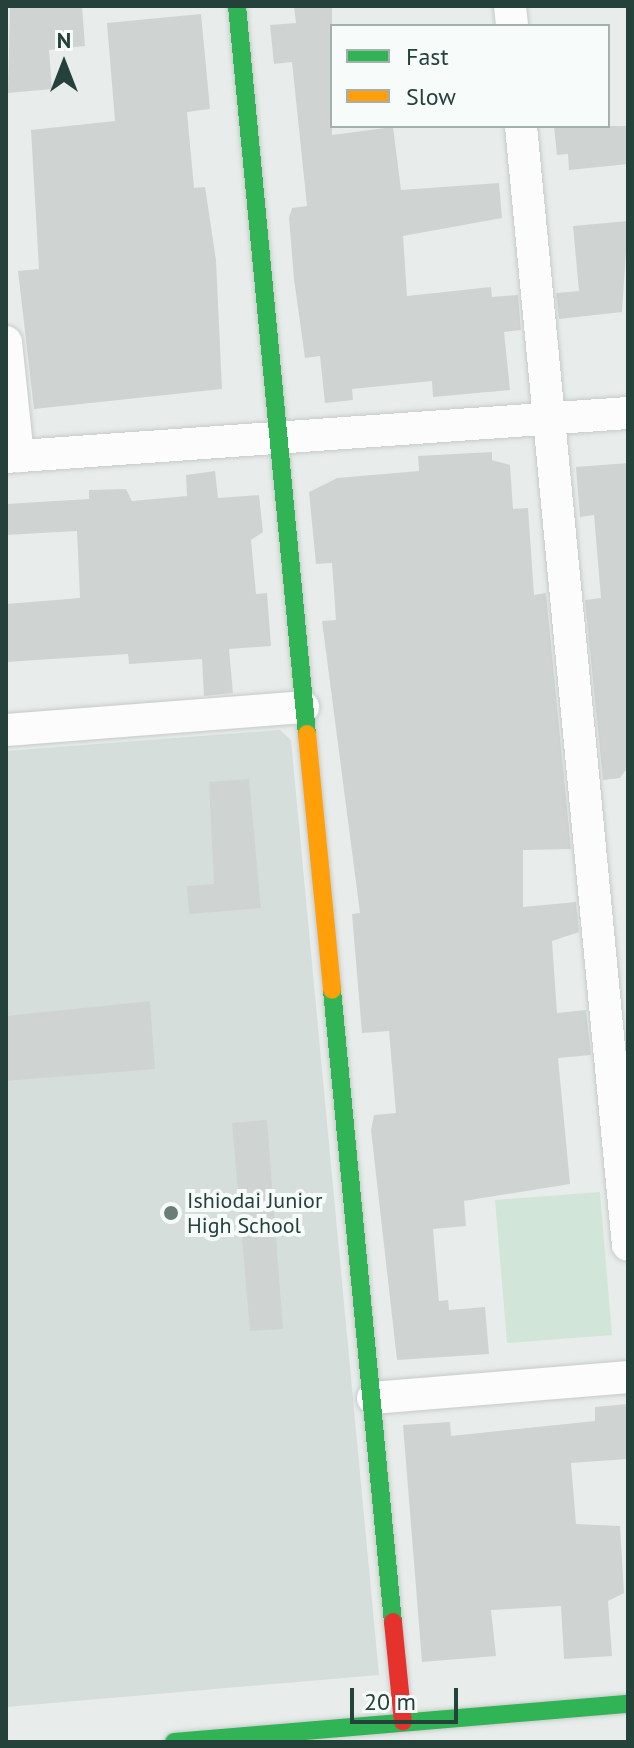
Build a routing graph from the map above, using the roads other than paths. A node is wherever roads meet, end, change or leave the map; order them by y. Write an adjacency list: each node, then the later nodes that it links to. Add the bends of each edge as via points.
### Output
1 (237, 6): 6 (street)
2 (521, 128): 5 (street)
3 (6, 342): 7 (street)
4 (628, 413): 5 (street)
5 (549, 419): 6 (street); 10 (street)
6 (278, 436): 7 (street); 8 (street)
7 (12, 457)
8 (303, 707): 9 (street); 12 (street)
9 (6, 730)
10 (628, 1245)
11 (628, 1377): 12 (street)
12 (373, 1398): 14 (street)
13 (628, 1704): 14 (street)
14 (403, 1722): 15 (street)
15 (174, 1742)

